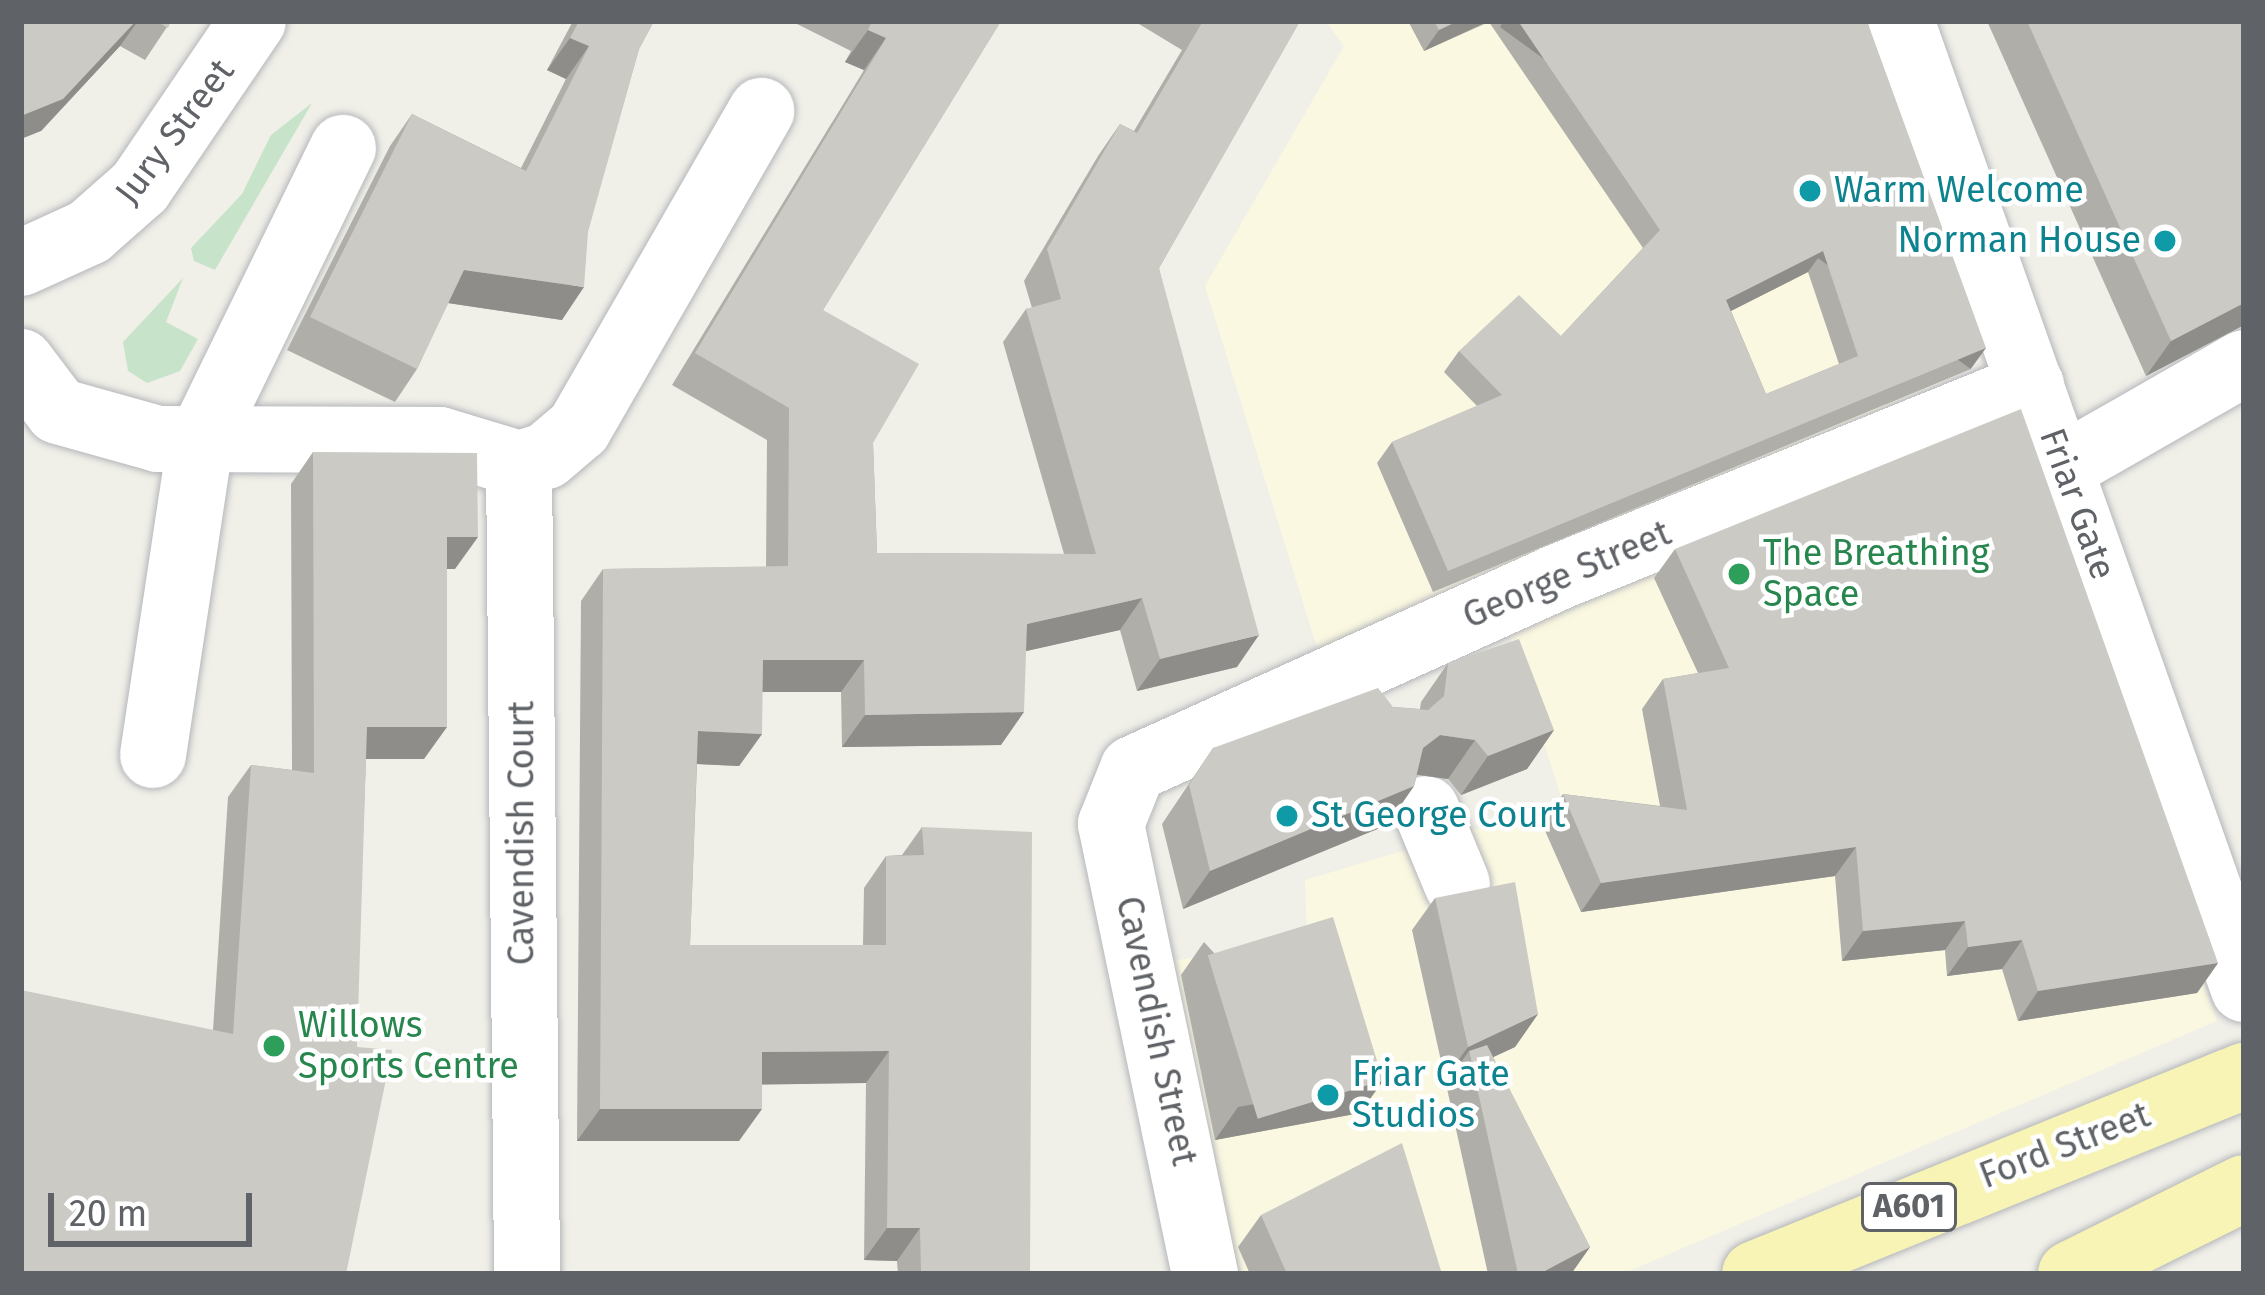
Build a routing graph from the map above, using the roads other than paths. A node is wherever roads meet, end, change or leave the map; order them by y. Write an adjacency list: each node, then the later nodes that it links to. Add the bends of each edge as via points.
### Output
1 (253, 21): 5 (street, Jury Street, via 140,187 89,232)
2 (1901, 21): 8 (street, Friar Gate)
3 (761, 111): 10 (street, via 579,428)
4 (343, 148): 9 (street)
5 (21, 263)
6 (21, 362): 9 (street, via 44,402 88,425)
7 (2244, 363): 11 (street)
8 (2031, 385): 11 (street, Friar Gate); 13 (street, George Street, via 1374,688 1158,753)
9 (201, 439): 10 (street, via 440,440); 12 (street)
10 (519, 464): 19 (street, Cavendish Court)
11 (2066, 465): 16 (street, Friar Gate)
12 (153, 755)
13 (1117, 788): 20 (street, Cavendish Street, via 1111,824)
14 (1426, 809): 15 (street)
15 (1457, 884)
16 (2244, 989)
17 (2244, 1076): 21 (main road, Ford Street / A601)
18 (2244, 1188): 22 (main road)
19 (527, 1274)
20 (1205, 1274)
21 (1755, 1274)
22 (2071, 1274)

